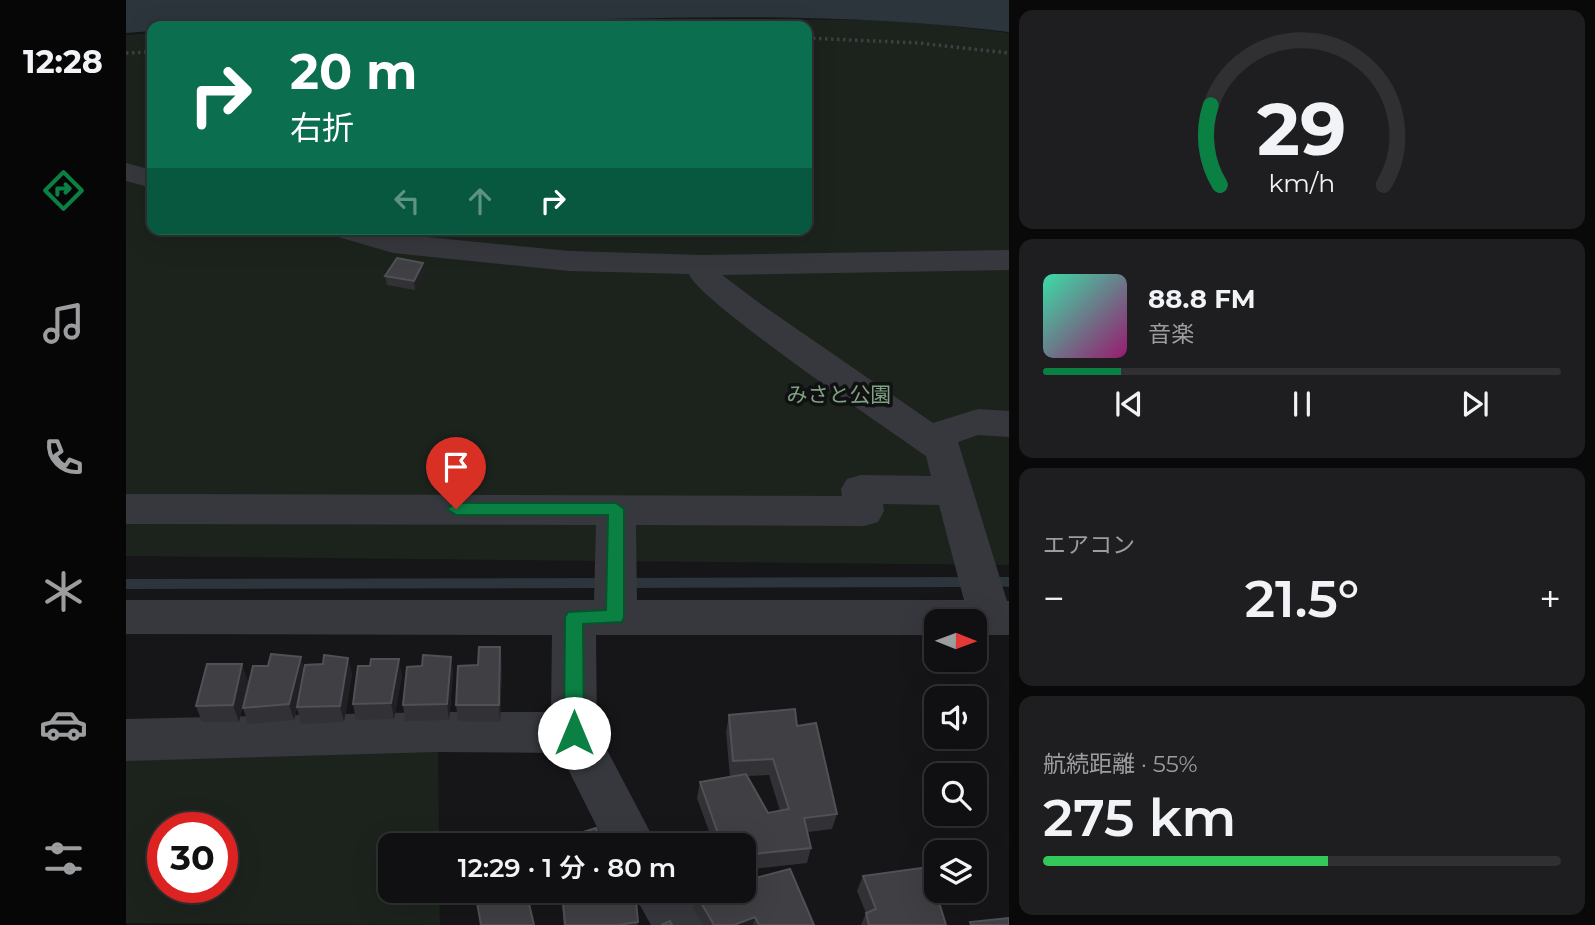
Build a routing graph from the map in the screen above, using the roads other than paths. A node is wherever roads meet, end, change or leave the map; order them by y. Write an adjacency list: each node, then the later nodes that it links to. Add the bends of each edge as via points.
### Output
1 (126, 172): 2 (street)
2 (147, 178)
3 (366, 235): 5 (street, via 393,243 570,261)
4 (1009, 260): 5 (street)
5 (703, 265): 7 (street, via 707,279 750,313)
6 (1009, 424): 7 (street, via 973,421)
7 (931, 441): 8 (street, via 943,449)
8 (954, 491): 10 (street, via 861,489 864,511); 13 (street)
9 (126, 509): 10 (street)
10 (616, 509): 12 (street)
11 (126, 617): 12 (street)
12 (595, 617): 13 (street); 14 (street)
13 (999, 618)
14 (574, 733): 15 (street); 16 (street)
15 (126, 740)
16 (626, 833)
17 (667, 903): 18 (street)
18 (683, 925)

